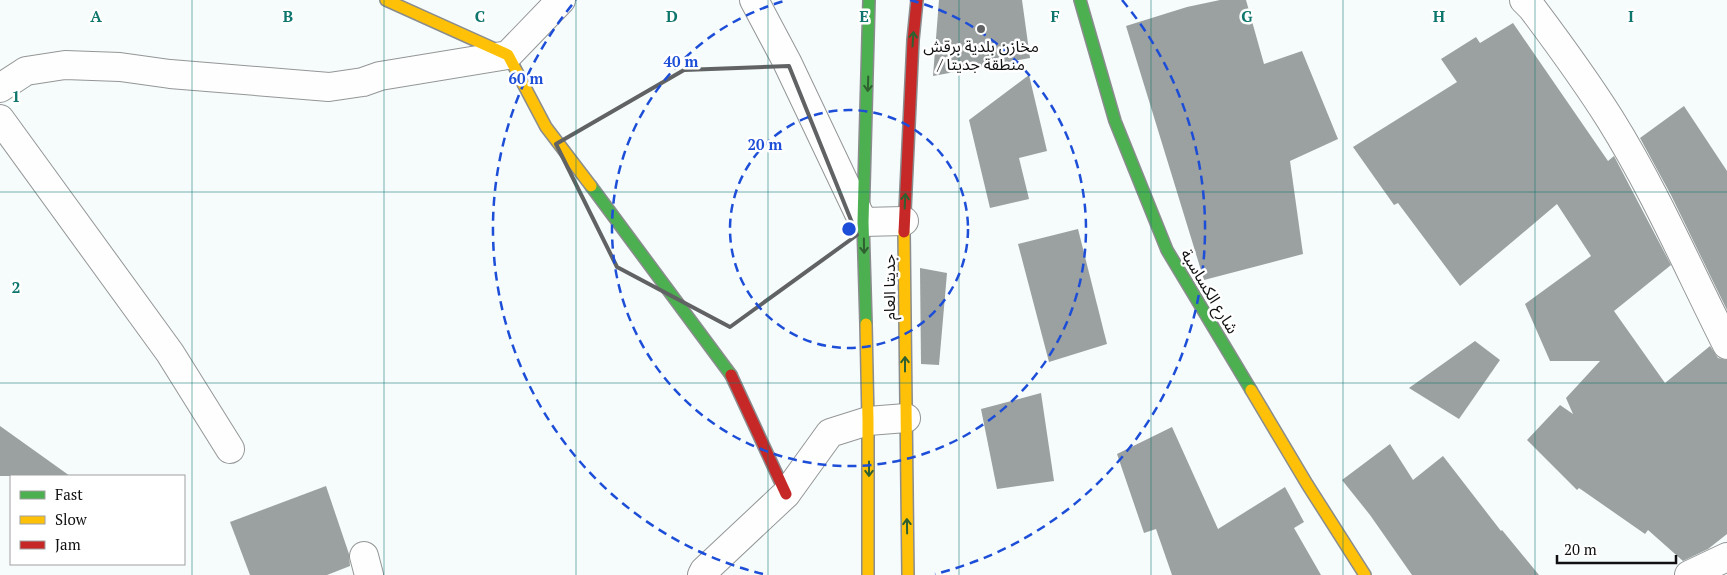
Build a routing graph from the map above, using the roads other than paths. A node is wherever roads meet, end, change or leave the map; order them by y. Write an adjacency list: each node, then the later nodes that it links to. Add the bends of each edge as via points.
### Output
1 (386, 0): 8 (street)
2 (561, 0): 8 (street)
3 (754, 0): 12 (street)
4 (869, 0): 12 (street, جديتا العام, one-way to 12)
5 (917, 0): 11 (street, جديتا العام, one-way to 5)
6 (1080, 0): 22 (street, شارع الكساسبة, via 1115,121 1167,250)
7 (1524, 0): 13 (street, via 1574,64 1610,120 1647,184)
8 (508, 55): 9 (street, via 329,87 120,67 65,65 26,70); 17 (street, via 546,127 729,370)
9 (0, 88)
10 (0, 119): 16 (street, via 170,353)
11 (904, 221): 12 (street); 14 (street, جديتا العام, one-way to 11)
12 (863, 222): 15 (street, جديتا العام, one-way to 15)
13 (1727, 345)
14 (906, 418): 15 (street); 21 (street, جديتا العام, one-way to 14)
15 (868, 420): 17 (street, via 830,433); 20 (street, جديتا العام, one-way to 20)
16 (230, 449)
17 (786, 494): 19 (street)
18 (1727, 557): 23 (street)
19 (702, 575)
20 (868, 575)
21 (908, 575)
22 (1365, 575)
23 (1689, 575)

